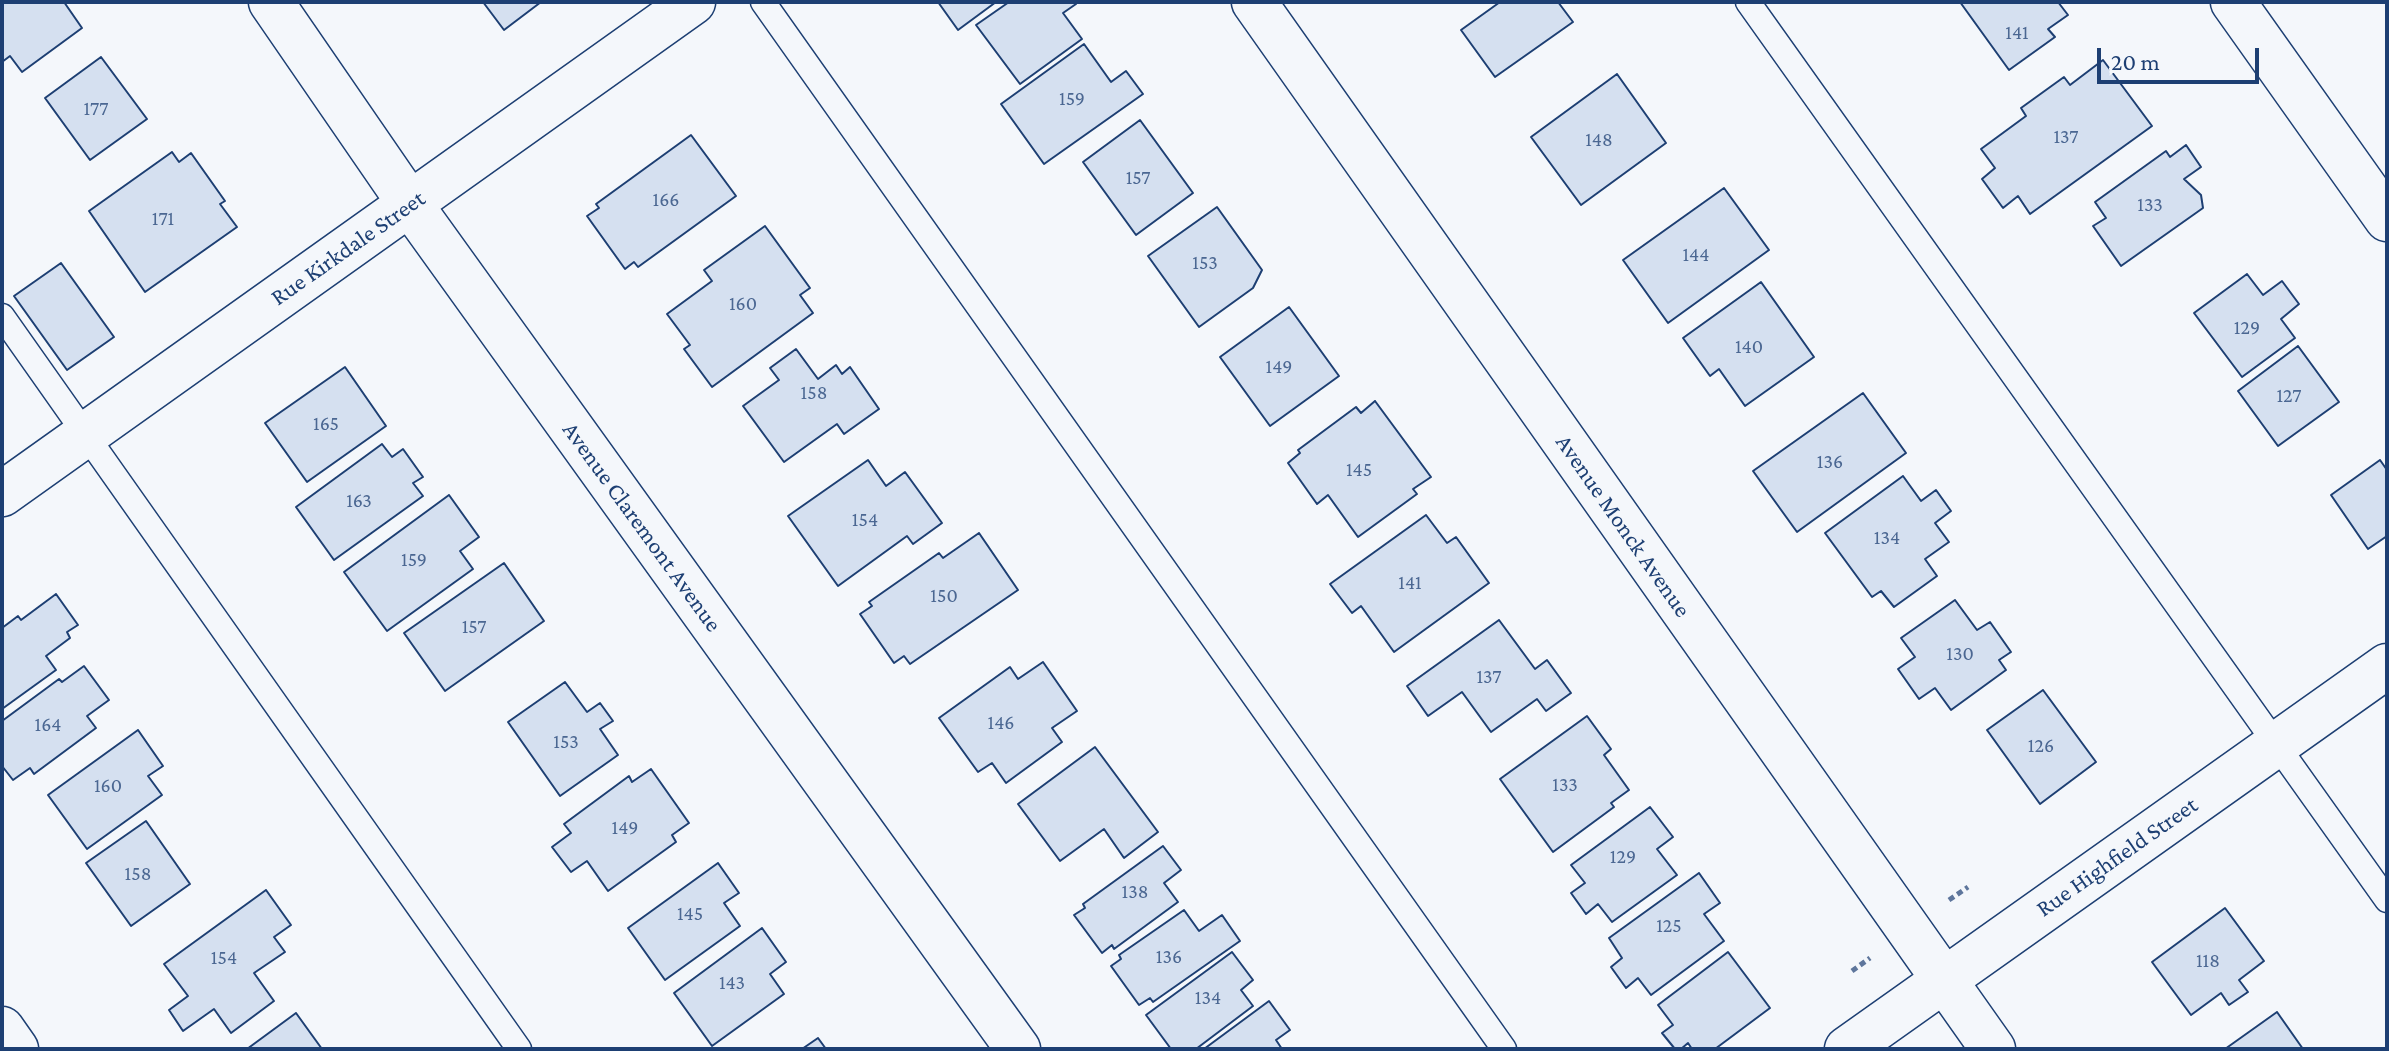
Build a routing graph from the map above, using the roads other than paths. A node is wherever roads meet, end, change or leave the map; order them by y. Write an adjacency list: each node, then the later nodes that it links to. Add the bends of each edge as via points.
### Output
1 (271, 2): 7 (street, Avenue Claremont Avenue)
2 (693, 2): 7 (street, Rue Kirkdale Street)
3 (763, 2): 20 (lane)
4 (1254, 2): 15 (street, Avenue Monck Avenue)
5 (1748, 2): 13 (lane)
6 (2233, 2): 8 (street)
7 (410, 204): 10 (street, Rue Kirkdale Street); 19 (street, Avenue Claremont Avenue)
8 (2387, 219)
9 (2, 316): 10 (lane)
10 (86, 434): 11 (street, Rue Kirkdale Street); 18 (lane)
11 (2, 494)
12 (2387, 666): 13 (street, Rue Highfield Street)
13 (2277, 744): 14 (lane); 15 (street, Rue Highfield Street)
14 (2387, 900)
15 (1944, 980): 21 (street, Rue Highfield Street); 22 (street, Avenue Monck Avenue)
16 (2, 1029): 17 (street)
17 (16, 1049)
18 (519, 1049)
19 (1018, 1049)
20 (1504, 1049)
21 (1847, 1049)
22 (1993, 1049)

